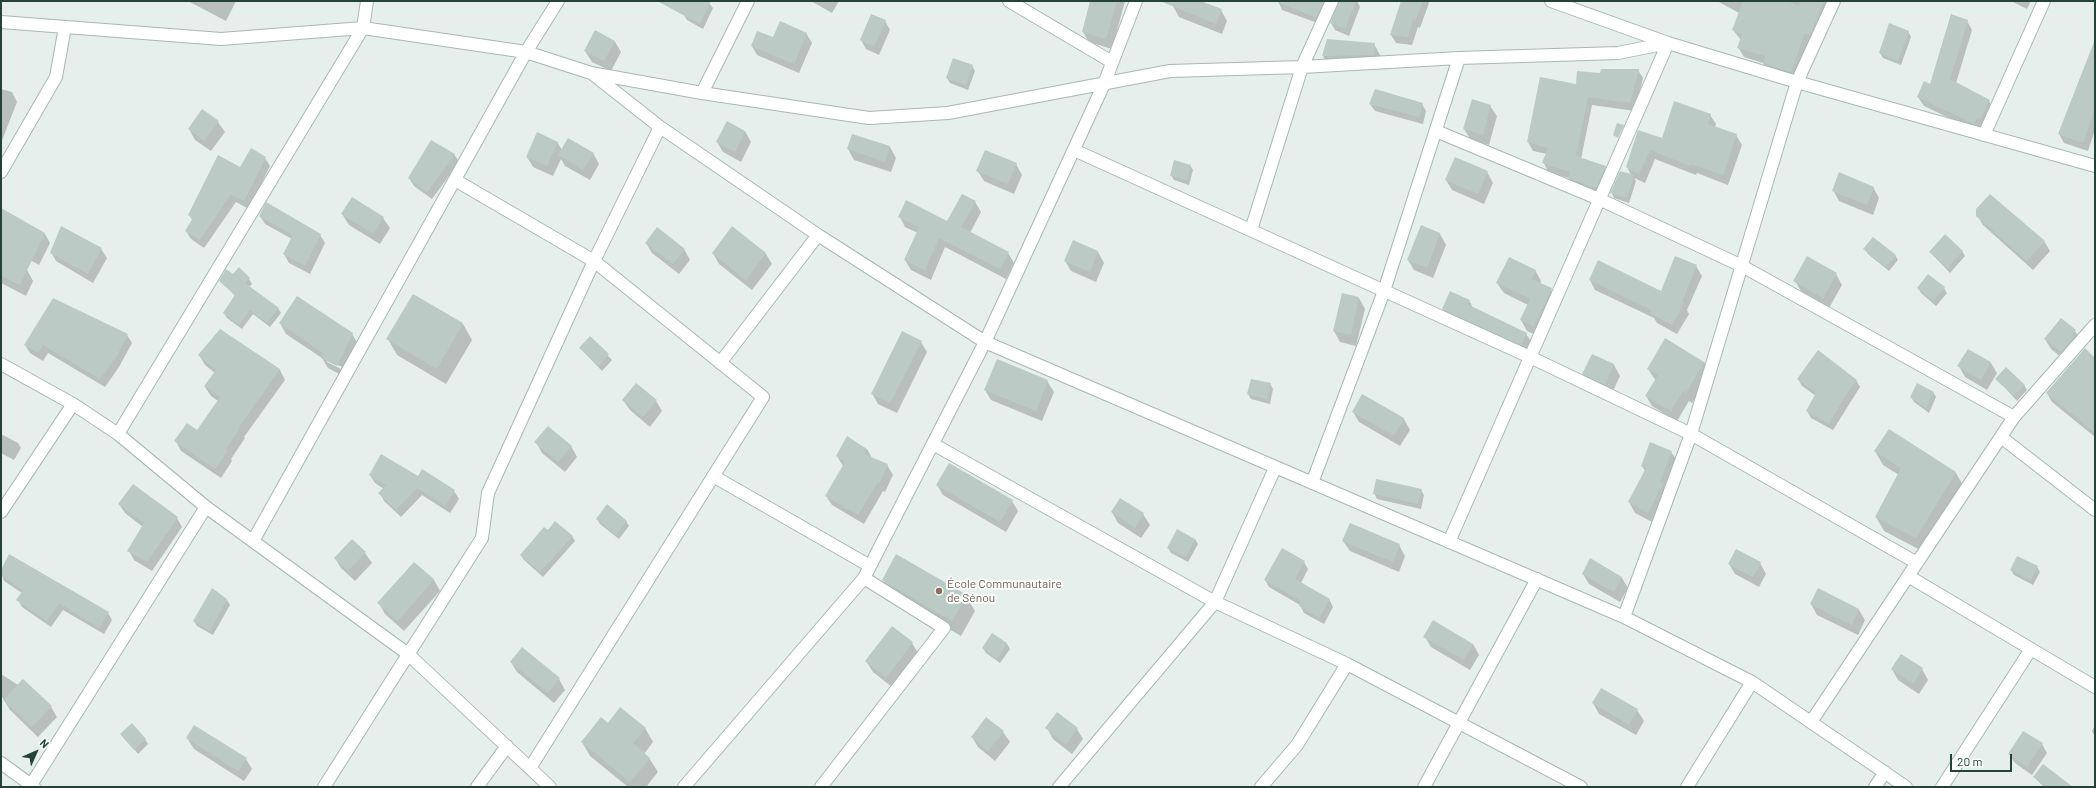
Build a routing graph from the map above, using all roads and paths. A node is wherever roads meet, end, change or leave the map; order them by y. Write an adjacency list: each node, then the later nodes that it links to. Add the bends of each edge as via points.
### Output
1 (367, 1): 12 (street)
2 (558, 1): 14 (street)
3 (748, 1): 21 (street)
4 (1010, 1): 16 (street)
5 (1136, 1): 16 (street)
6 (1332, 1): 17 (street)
7 (1550, 1): 13 (street)
8 (1834, 1): 19 (street)
9 (2044, 1): 24 (street)
10 (1, 22): 11 (street)
11 (65, 27): 12 (street, via 221,39); 27 (street, via 56,77)
12 (363, 28): 14 (street); 42 (street)
13 (1668, 43): 15 (street, via 1618,53); 19 (street); 29 (street)
14 (526, 52): 18 (street); 28 (street)
15 (1460, 58): 17 (street); 23 (street)
16 (1112, 62): 20 (street)
17 (1302, 67): 20 (street, via 1170,72); 30 (street)
18 (591, 73): 21 (street); 22 (street)
19 (1797, 82): 24 (street); 33 (street)
20 (1104, 84): 21 (street, via 948,113 869,118); 25 (street)
21 (702, 93)
22 (660, 127): 31 (street); 32 (street)
23 (1436, 131): 29 (street); 34 (street)
24 (1984, 135): 26 (street)
25 (1074, 150): 30 (street); 36 (street)
26 (2095, 166)
27 (1, 172)
28 (455, 180): 32 (street); 52 (street)
29 (1600, 199): 33 (street); 37 (street)
30 (1251, 230): 34 (street)
31 (818, 236): 36 (street); 38 (street)
32 (594, 262): 38 (street); 62 (street, via 488,493 482,538)
33 (1742, 266): 41 (street); 43 (street)
34 (1384, 291): 37 (street); 48 (street)
35 (2095, 325): 41 (street)
36 (985, 342): 45 (street); 46 (street)
37 (1530, 358): 43 (street); 53 (street)
38 (720, 363): 47 (street, via 763,397)
39 (1, 364): 40 (street)
40 (73, 404): 42 (street); 51 (street)
41 (2014, 417): 44 (street)
42 (118, 434): 49 (street)
43 (1691, 434): 54 (street); 60 (street)
44 (2001, 437): 50 (street); 54 (street)
45 (933, 444): 55 (street); 59 (street)
46 (1275, 468): 48 (street); 59 (street)
47 (713, 476): 55 (street); 70 (street)
48 (1312, 483): 53 (street)
49 (206, 507): 52 (street); 72 (street)
50 (2095, 510)
51 (1, 512)
52 (253, 541): 62 (street)
53 (1449, 542): 58 (street)
54 (1917, 563): 56 (street)
55 (870, 566): 57 (street)
56 (1908, 576): 61 (street); 66 (street)
57 (864, 578): 76 (street); 77 (street, via 944,628)
58 (1537, 579): 60 (street); 67 (street)
59 (1215, 602): 63 (street); 78 (street)
60 (1624, 617): 64 (street)
61 (2031, 649): 65 (street); 85 (street)
62 (408, 654): 68 (street); 73 (street)
63 (1347, 664): 67 (street); 79 (street, via 1297,745)
64 (1752, 682): 66 (street); 82 (street)
65 (2095, 687)
66 (1811, 722): 71 (street)
67 (1459, 723): 80 (street); 81 (street)
68 (506, 746): 70 (street); 74 (street)
69 (1, 763): 72 (street)
70 (530, 768): 75 (street)
71 (1885, 772): 83 (street); 84 (street)
72 (33, 786)
73 (324, 787)
74 (477, 787)
75 (550, 787)
76 (684, 787)
77 (821, 787)
78 (1058, 787)
79 (1261, 787)
80 (1424, 787)
81 (1581, 787)
82 (1687, 787)
83 (1876, 787)
84 (1906, 787)
85 (1942, 787)

